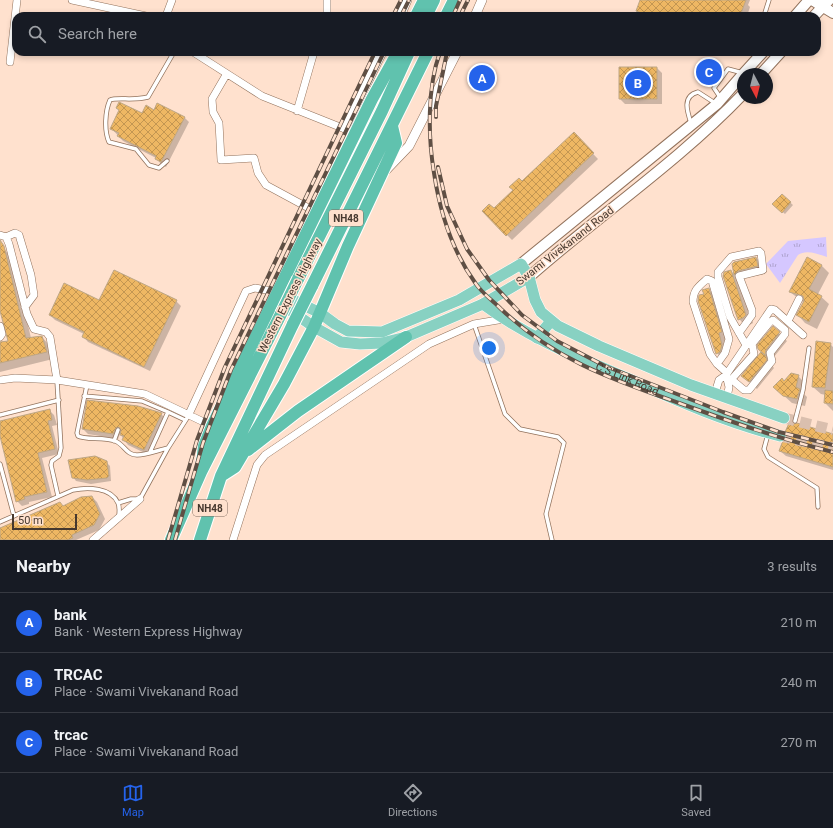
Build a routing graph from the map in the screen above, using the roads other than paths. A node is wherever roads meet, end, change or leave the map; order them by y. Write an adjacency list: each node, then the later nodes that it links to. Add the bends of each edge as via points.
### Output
1 (17, 0): 13 (street)
2 (72, 0): 14 (street)
3 (172, 0): 15 (street)
4 (327, 0): 16 (street)
5 (407, 0): 17 (street)
6 (424, 0): 18 (highway)
7 (434, 0): 19 (highway)
8 (454, 0): 20 (highway)
9 (482, 0): 21 (street)
10 (769, 0): 22 (lane)
11 (810, 0): 12 (main road); 23 (main road)
12 (828, 3): 24 (main road); 25 (main road)
13 (16, 12)
14 (130, 12)
15 (168, 12)
16 (327, 12)
17 (402, 12)
18 (418, 12)
19 (428, 12)
20 (448, 12)
21 (477, 12)
22 (765, 12)
23 (799, 12)
24 (818, 12)
25 (833, 13)
26 (12, 44): 37 (street)
27 (172, 56): 50 (lane, via 148,97 110,100 106,128 109,142 136,148 152,166 159,168)
28 (199, 56): 41 (street)
29 (313, 56): 45 (street)
30 (380, 56): 49 (street)
31 (396, 56): 49 (highway)
32 (407, 56): 47 (highway, Western Express Highway / NH48)
33 (426, 56): 48 (highway, Western Express Highway / NH48)
34 (455, 56): 51 (street, via 408,146)
35 (756, 56): 38 (main road, Swami Vivekanand Road)
36 (777, 56): 39 (main road)
37 (10, 62)
38 (748, 68)
39 (766, 68)
40 (737, 71): 44 (lane, via 728,70 714,88)
41 (226, 75): 45 (street, via 262,96); 52 (street, via 212,99 213,112 219,123 221,160 254,158 258,173 266,185)
42 (737, 81): 44 (main road, Swami Vivekanand Road)
43 (737, 100): 55 (main road, Swami Vivekanand Road, via 639,187)
44 (719, 102): 46 (main road, Swami Vivekanand Road); 46 (lane, via 698,92 692,93 688,97 686,109)
45 (297, 111): 49 (street)
46 (692, 124): 54 (main road, Swami Vivekanand Road)
47 (374, 126): 49 (highway); 99 (highway, Western Express Highway / NH48, bridge)
48 (392, 126): 51 (highway, via 396,142); 100 (highway, Western Express Highway / NH48, bridge, via 293,324)
49 (350, 130): 52 (highway)
50 (167, 161)
51 (381, 175): 60 (highway)
52 (316, 212): 56 (highway)
53 (3, 236): 59 (street); 59 (street, via 15,233 19,235 34,295)
54 (521, 264): 55 (main road, C S Link Road); 60 (main road, Swami Vivekanand Road, via 459,300 382,332 348,331)
55 (529, 277): 58 (main road, Swami Vivekanand Road); 63 (main road, C S Link Road, via 535,300)
56 (275, 295): 60 (main road, Swami Vivekanand Road); 66 (main road, Swami Vivekanand Road); 87 (street, via 255,288 246,291); 90 (highway)
57 (799, 299): 62 (street)
58 (483, 304): 61 (main road, C S Link Road); 69 (main road, Swami Vivekanand Road)
59 (25, 307): 77 (street, via 34,329 46,332 50,337)
60 (320, 313): 66 (highway)
61 (504, 319): 64 (street); 71 (main road, C S Link Road)
62 (788, 321): 68 (street); 72 (street, via 772,308)
63 (551, 322): 71 (main road); 80 (main road, C S Link Road, via 599,346)
64 (474, 324): 111 (street, via 430,344 265,455 257,465); 112 (lane, via 505,414 520,429 558,436 564,443 546,514)
65 (0, 326): 70 (street)
66 (314, 327): 69 (main road, Swami Vivekanand Road, via 341,342 360,344 382,344); 97 (highway, via 284,384)
67 (739, 333): 67 (street, via 730,317 718,272 731,257 759,251 763,270 739,276 752,310 752,315); 72 (street)
68 (804, 335)
69 (406, 336): 97 (highway, via 298,411)
70 (0, 337)
71 (537, 338): 92 (main road, C S Link Road, via 686,404)
72 (746, 345): 75 (street)
73 (809, 348): 89 (lane, via 803,390)
74 (717, 364): 74 (street, via 710,354 693,302 696,288 707,279 712,281 729,339 725,353); 75 (street)
75 (728, 377): 75 (street, via 754,354 752,344 770,322 773,320 784,330 785,334 770,353 772,361 749,390 744,390); 80 (street, via 719,380); 83 (street)
76 (0, 380): 77 (street)
77 (57, 380): 78 (street); 84 (lane)
78 (87, 384): 79 (street); 81 (lane)
79 (116, 389): 82 (lane); 87 (street, via 145,394)
80 (715, 393): 83 (main road, C S Link Road)
81 (84, 396): 82 (lane); 94 (lane, via 78,436)
82 (113, 398): 85 (lane, via 142,401)
83 (727, 398): 88 (main road, C S Link Road)
84 (59, 400): 86 (lane); 101 (lane, via 61,452 51,465)
85 (168, 412): 87 (lane); 96 (lane)
86 (0, 415)
87 (187, 417): 90 (street); 95 (lane)
88 (784, 418)
89 (795, 421)
90 (212, 426): 99 (highway, via 204,446)
91 (118, 430): 94 (lane)
92 (768, 433): 93 (main road, C S Link Road); 104 (lane, via 764,449 768,457 817,488)
93 (780, 436)
94 (114, 441): 96 (lane, via 129,453 139,455)
95 (168, 448): 96 (lane); 102 (lane)
96 (150, 452)
97 (242, 454): 100 (highway, via 236,466)
98 (0, 464): 105 (lane)
99 (202, 472): 109 (highway, Western Express Highway / NH48)
100 (221, 476): 110 (highway, Western Express Highway / NH48)
101 (58, 496): 103 (lane, via 73,490 103,490); 105 (lane)
102 (140, 499): 103 (lane); 106 (street)
103 (118, 503): 106 (lane)
104 (818, 507)
105 (14, 516): 107 (lane)
106 (119, 518): 108 (street)
107 (0, 522)
108 (93, 540)
109 (171, 540)
110 (200, 540)
111 (233, 540)
112 (552, 540)

